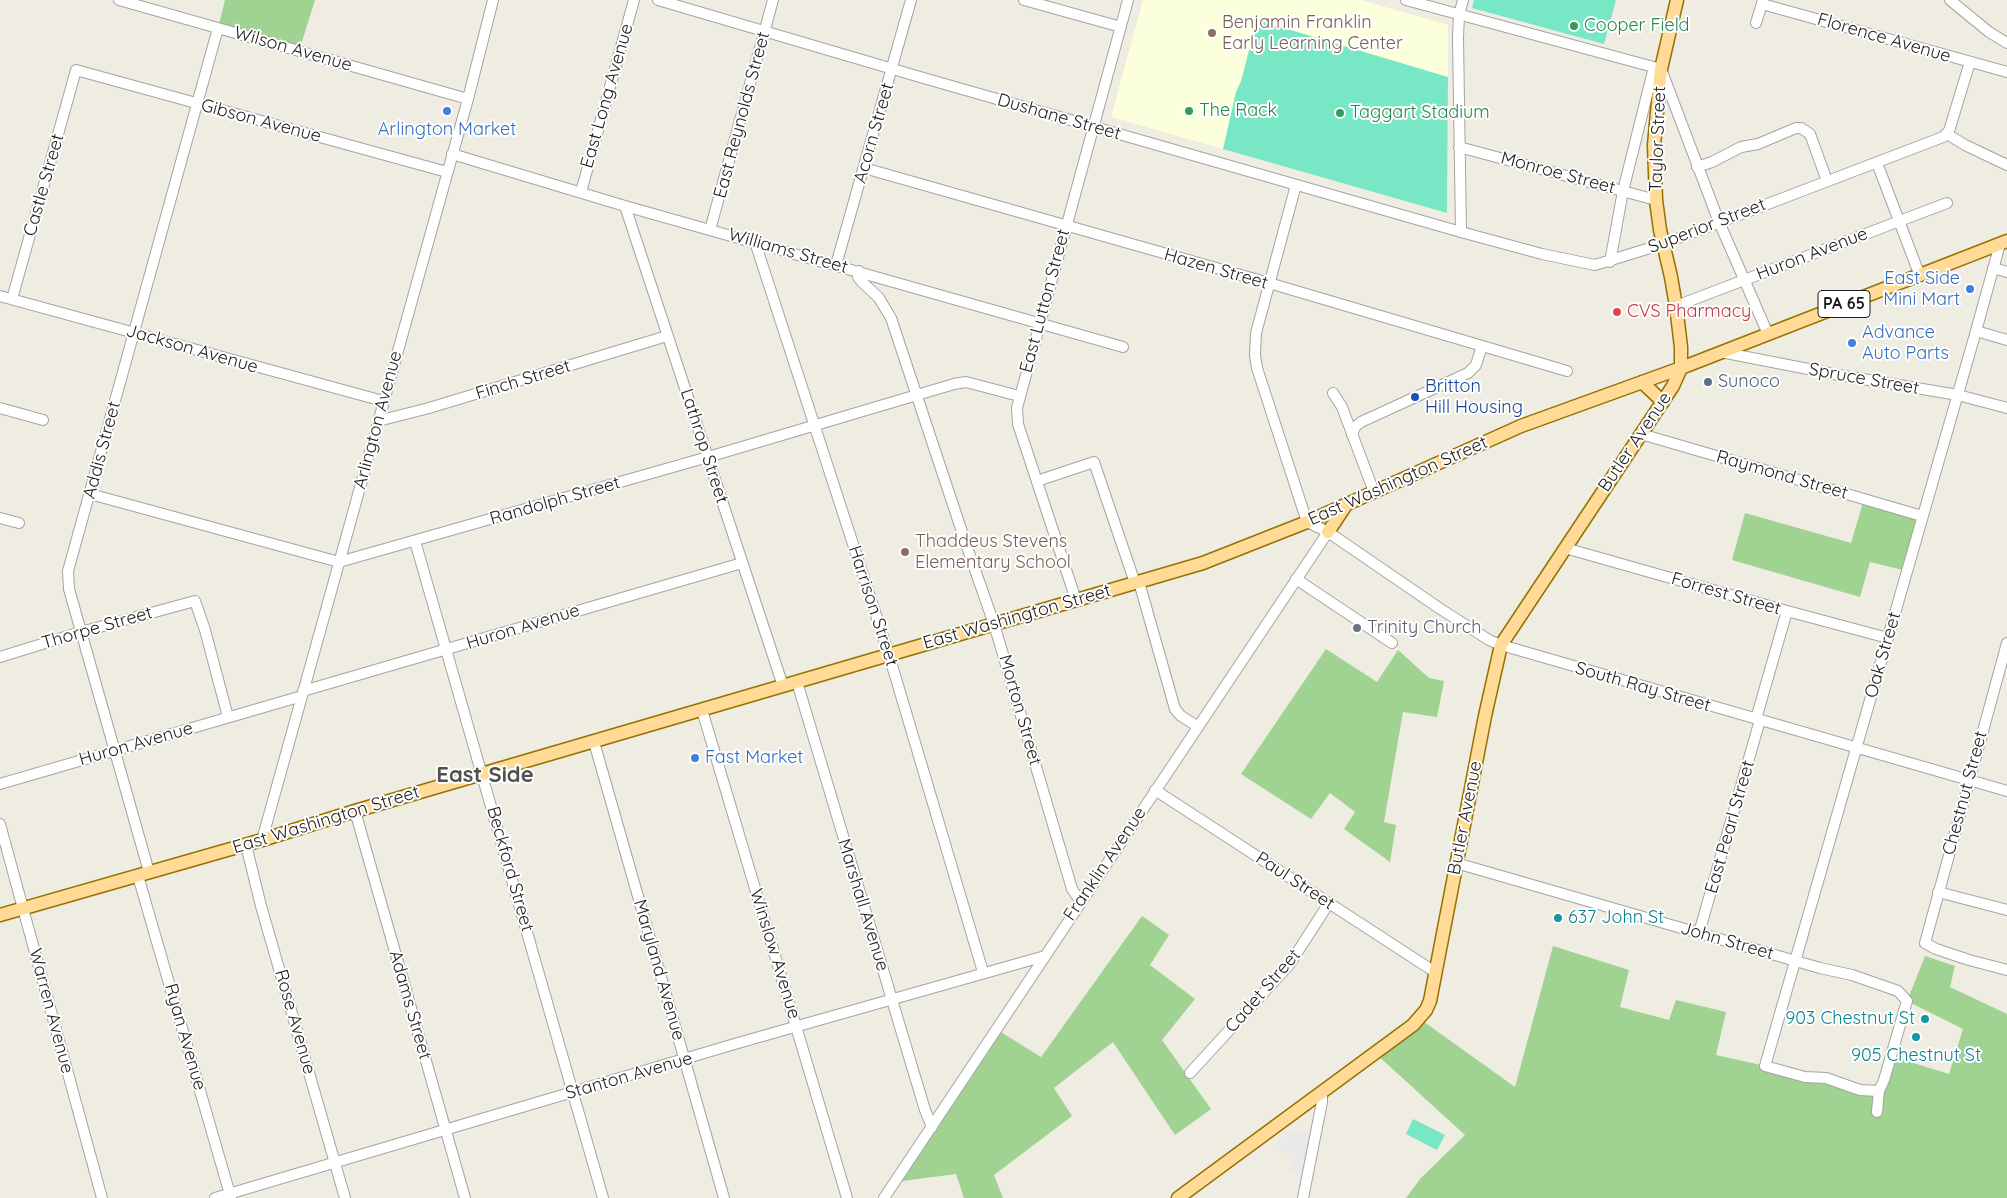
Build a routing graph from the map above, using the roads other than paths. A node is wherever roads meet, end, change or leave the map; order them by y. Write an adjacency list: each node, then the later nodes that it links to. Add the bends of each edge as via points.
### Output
1 (119, 0): 17 (street, Wilson Avenue)
2 (493, 0): 25 (street, Arlington Avenue)
3 (634, 0): 39 (street, East Long Avenue)
4 (658, 0): 18 (street, Dushane Street)
5 (773, 0): 18 (street, East Reynolds Street)
6 (911, 0): 21 (street, Acorn Street)
7 (1024, 0): 16 (street)
8 (1128, 0): 16 (street, East Lutton Street)
9 (1406, 0): 14 (street)
10 (1463, 0): 14 (street)
11 (1677, 0): 22 (main road, Taylor Street)
12 (1950, 0): 19 (street)
13 (1762, 2): 15 (street); 20 (street, Florence Avenue)
14 (1459, 15): 22 (street); 29 (street)
15 (1756, 23)
16 (1121, 27): 27 (street, East Lutton Street)
17 (218, 28): 25 (street, Wilson Avenue); 26 (street, Addis Street)
18 (765, 32): 21 (street, Dushane Street); 46 (street, East Reynolds Street)
19 (2007, 43)
20 (1970, 62): 24 (street, Florence Avenue); 28 (street)
21 (892, 68): 27 (street, Dushane Street); 34 (street, Acorn Street)
22 (1658, 68): 33 (street); 38 (street, Taylor Street); 40 (main road, Taylor Street, via 1654,138)
23 (76, 70): 26 (street, Gibson Avenue); 60 (street, Castle Street)
24 (2007, 72)
25 (468, 99): 30 (street, Arlington Avenue)
26 (198, 104): 35 (street, Gibson Avenue); 63 (street, Addis Street)
27 (1093, 127): 37 (street, Dushane Street); 45 (street, East Lutton Street)
28 (1947, 134): 31 (street, Superior Street); 32 (street)
29 (1459, 147): 38 (street, Monroe Street); 47 (street)
30 (452, 154): 35 (street, Arlington Avenue); 39 (street, Williams Street)
31 (1877, 163): 36 (street, Superior Street); 43 (street)
32 (2007, 165)
33 (1697, 167): 36 (street, via 1741,147 1802,128 1810,134); 44 (street)
34 (864, 168): 45 (street, Hazen Street); 52 (street, Acorn Street)
35 (447, 172): 78 (street, Arlington Avenue)
36 (1827, 181): 44 (street, Superior Street)
37 (1296, 185): 47 (street, Dushane Street); 58 (street)
38 (1623, 191): 40 (street, Monroe Street); 51 (street, Taylor Street)
39 (581, 192): 42 (street, Williams Street)
40 (1656, 200): 50 (main road, Taylor Street)
41 (1947, 203): 43 (street, Huron Avenue)
42 (625, 206): 46 (street, Williams Street); 66 (street, Lathrop Street)
43 (1900, 220): 56 (street); 57 (street, Huron Avenue)
44 (1720, 222): 50 (street, Superior Street); 57 (street)
45 (1066, 226): 58 (street, Hazen Street); 62 (street, East Lutton Street)
46 (710, 230): 48 (street, Williams Street)
47 (1461, 232): 51 (street, Superior Street, via 1587,265)
48 (755, 242): 52 (street, Williams Street); 84 (street, Harrison Street)
49 (2004, 242): 53 (street, Oak Street); 56 (main road, East Washington Street / PA 65)
50 (1663, 244): 51 (street, Superior Street); 61 (main road, Taylor Street)
51 (1610, 262)
52 (836, 265): 54 (street, Williams Street)
53 (1993, 268): 55 (street); 64 (street, Oak Street)
54 (859, 271): 62 (street, Williams Street); 75 (street, Morton Street, via 858,277 879,298 891,318)
55 (2007, 272)
56 (1920, 276): 65 (main road, East Washington Street / PA 65)
57 (1744, 280): 61 (street, Huron Avenue); 65 (street)
58 (1269, 284): 68 (street, Hazen Street); 94 (street, via 1256,333 1254,355)
59 (0, 296): 60 (street, Jackson Avenue)
60 (12, 299): 63 (street, Jackson Avenue)
61 (1676, 306): 71 (main road, Taylor Street)
62 (1039, 322): 69 (street, Williams Street); 77 (street, East Lutton Street)
63 (135, 332): 78 (street, Jackson Avenue); 90 (street, Addis Street)
64 (1976, 332): 67 (street); 76 (street, Oak Street)
65 (1768, 334): 70 (main road, East Washington Street / PA 65)
66 (668, 336): 83 (street, Finch Street); 87 (street, Lathrop Street)
67 (2007, 340)
68 (1482, 346): 72 (street, Hazen Street); 85 (street, via 1476,365 1468,373 1361,422)
69 (1123, 347)
70 (1721, 352): 71 (main road, East Washington Street / PA 65); 76 (street, Spruce Street)
71 (1681, 368): 73 (main road, East Washington Street / PA 65); 79 (main road, Butler Avenue)
72 (1567, 371)
73 (1642, 382): 79 (main road); 89 (main road, East Washington Street / PA 65, via 1521,426)
74 (1333, 392): 85 (street)
75 (918, 395): 77 (street, Randolph Street, via 961,382); 84 (street, Randolph Street); 105 (street, Morton Street)
76 (1958, 395): 81 (street, Spruce Street); 92 (street, Oak Street)
77 (1019, 396): 88 (street, East Lutton Street, via 1017,417)
78 (383, 401): 83 (street, Arlington Avenue)
79 (1663, 402): 86 (main road, Butler Avenue)
80 (0, 408): 82 (street)
81 (2007, 408)
82 (43, 420)
83 (378, 421): 99 (street, Arlington Avenue)
84 (814, 426): 87 (street, Randolph Street); 112 (street, Harrison Street)
85 (1352, 434): 89 (street)
86 (1641, 434): 92 (street, Raymond Street); 98 (main road, Butler Avenue)
87 (708, 457): 97 (street, Randolph Street); 100 (street, Lathrop Street)
88 (1037, 481): 102 (street, via 1094,462); 103 (street, East Lutton Street)
89 (1374, 492): 91 (main road, East Washington Street / PA 65)
90 (90, 494): 99 (street); 106 (street, Addis Street, via 68,572)
91 (1346, 504): 94 (main road, East Washington Street / PA 65); 96 (main road)
92 (1922, 516): 107 (street, Oak Street)
93 (0, 518): 95 (street)
94 (1307, 522): 96 (street, South Ray Street); 102 (main road, East Washington Street / PA 65, via 1229,554)
95 (19, 523)
96 (1328, 532): 101 (street, Franklin Avenue); 110 (street, South Ray Street, via 1488,640)
97 (415, 541): 99 (street, Randolph Street); 111 (street, Beckford Street)
98 (1565, 548): 104 (street, Forrest Street); 110 (main road, Butler Avenue)
99 (339, 562): 116 (street, Arlington Avenue)
100 (742, 564): 111 (street, Huron Avenue); 115 (street, Lathrop Street)
101 (1296, 579): 109 (street); 120 (street, Franklin Avenue)
102 (1137, 582): 103 (main road, East Washington Street / PA 65); 120 (street, via 1175,709)
103 (1076, 600): 105 (main road, East Washington Street / PA 65)
104 (1787, 611): 107 (street, Forrest Street); 119 (street, East Pearl Street)
105 (994, 624): 112 (main road, East Washington Street / PA 65); 136 (street, Morton Street, via 1072,889)
106 (81, 632): 113 (street, Thorpe Street); 118 (street, Thorpe Street, via 195,601); 123 (street, Addis Street)
107 (1888, 638): 122 (street, Oak Street)
108 (2007, 642): 125 (street, Chestnut Street)
109 (1392, 644)
110 (1501, 645): 119 (street, South Ray Street); 133 (main road, Butler Avenue)
111 (446, 650): 116 (street, Huron Avenue); 124 (street, Beckford Street)
112 (889, 655): 114 (main road, East Washington Street / PA 65); 145 (street, Harrison Street)
113 (0, 657)
114 (797, 682): 115 (main road, East Washington Street / PA 65); 147 (street, Marshall Avenue)
115 (782, 686): 117 (main road, East Washington Street / PA 65)
116 (302, 694): 118 (street, Huron Avenue); 131 (street, Arlington Avenue)
117 (702, 710): 121 (main road, East Washington Street / PA 65); 148 (street, Winslow Avenue)
118 (228, 718): 123 (street, Huron Avenue)
119 (1758, 720): 122 (street, South Ray Street); 141 (street, East Pearl Street)
120 (1197, 726): 127 (street, Franklin Avenue)
121 (594, 742): 124 (main road, East Washington Street / PA 65); 149 (street, Maryland Avenue)
122 (1856, 748): 125 (street, South Ray Street); 143 (street, Oak Street)
123 (114, 750): 126 (street, Huron Avenue); 134 (street, Addis Street)
124 (482, 774): 129 (main road, East Washington Street / PA 65); 152 (street, Beckford Street)
125 (1969, 780): 128 (street, South Ray Street); 135 (street, Chestnut Street)
126 (0, 784)
127 (1155, 790): 136 (street, Franklin Avenue); 137 (street, Paul Street)
128 (2007, 790)
129 (355, 811): 131 (main road, East Washington Street / PA 65); 156 (street, Adams Street)
130 (0, 824): 138 (street, Warren Avenue)
131 (262, 840): 132 (main road, East Washington Street / PA 65)
132 (246, 845): 134 (main road, East Washington Street / PA 65); 157 (street, Rose Avenue)
133 (1456, 863): 141 (street, John Street); 146 (main road, Butler Avenue)
134 (143, 874): 138 (main road, East Washington Street / PA 65); 158 (street, Ryan Avenue)
135 (1938, 892): 139 (street); 144 (street, Chestnut Street, via 1925,943 1968,960)
136 (1080, 902): 142 (street, Franklin Avenue)
137 (1329, 903): 146 (street, Paul Street); 150 (street, Cadet Street, via 1289,965)
138 (23, 909): 140 (main road, East Washington Street / PA 65); 159 (street, Warren Avenue)
139 (2007, 910)
140 (0, 916)
141 (1699, 933): 143 (street, John Street)
142 (1045, 956): 145 (street, Stanton Avenue); 155 (street, Franklin Avenue)
143 (1795, 960): 151 (street, John Street, via 1882,984 1898,991 1907,1001); 151 (street, Oak Street, via 1765,1066 1805,1077 1826,1078 1860,1090)
144 (2007, 970)
145 (983, 972): 147 (street, Stanton Avenue)
146 (1435, 972): 153 (main road, Butler Avenue, via 1430,1001 1420,1018)
147 (892, 999): 148 (street, Stanton Avenue); 155 (street, Marshall Avenue)
148 (797, 1027): 149 (street, Stanton Avenue); 165 (street, Winslow Avenue)
149 (685, 1059): 152 (street, Stanton Avenue); 164 (street, Maryland Avenue)
150 (1190, 1072)
151 (1879, 1091): 154 (street)
152 (573, 1092): 156 (street, Stanton Avenue); 163 (street, Beckford Street)
153 (1322, 1092): 167 (main road, Butler Avenue); 168 (street)
154 (1877, 1112)
155 (932, 1127): 166 (street, Franklin Avenue)
156 (446, 1131): 157 (street, Stanton Avenue); 162 (street, Adams Street)
157 (335, 1162): 158 (street, Stanton Avenue); 161 (street, Rose Avenue)
158 (230, 1196): 160 (street, Stanton Avenue)
159 (102, 1198)
160 (215, 1198)
161 (345, 1198)
162 (466, 1198)
163 (603, 1198)
164 (724, 1198)
165 (847, 1198)
166 (884, 1198)
167 (1178, 1198)
168 (1302, 1198)

